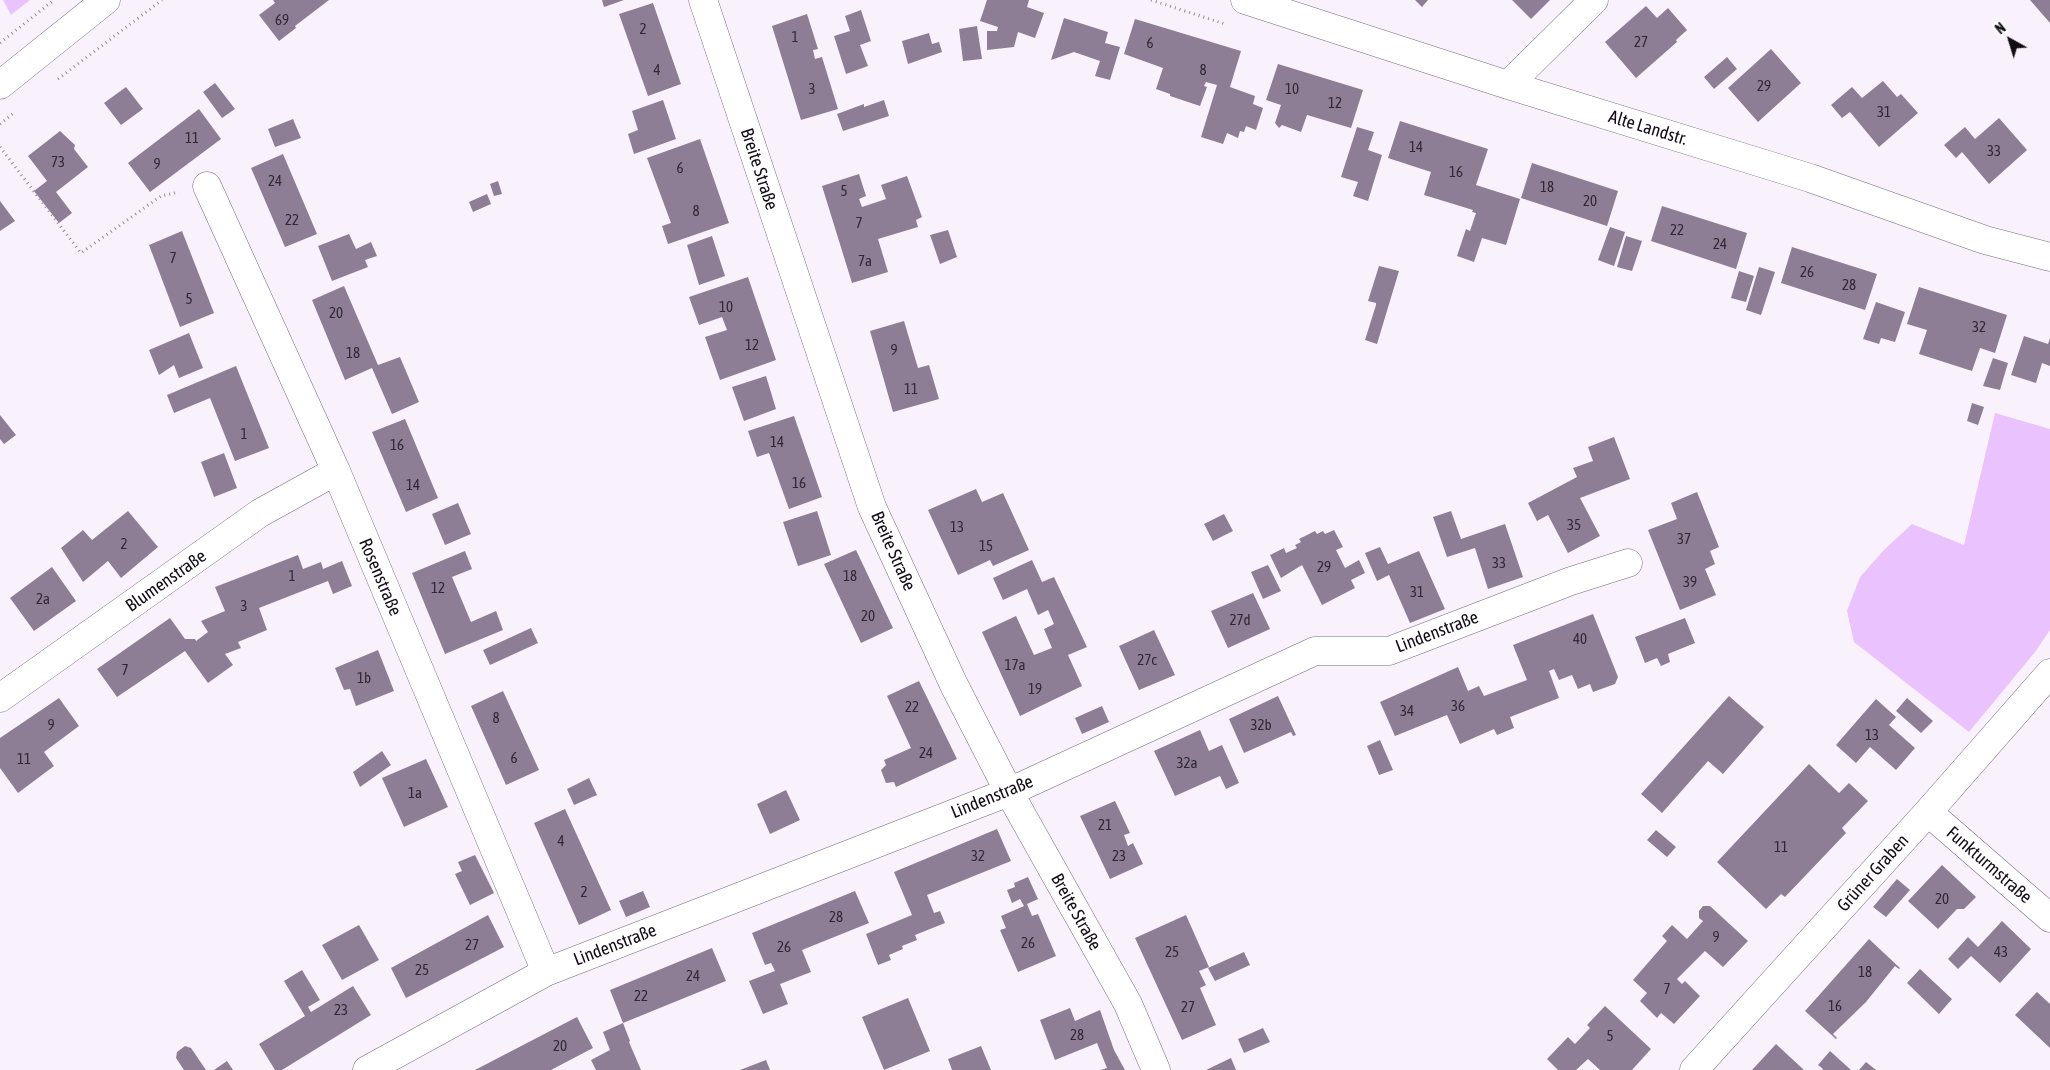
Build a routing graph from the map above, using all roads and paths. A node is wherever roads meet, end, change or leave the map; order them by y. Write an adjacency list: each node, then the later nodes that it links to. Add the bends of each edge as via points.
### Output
1 (54, 0): 7 (path)
2 (106, 0): 9 (street)
3 (162, 0): 8 (path)
4 (703, 0): 20 (street, Breite Straße, via 872,507 954,686)
5 (1245, 0): 10 (street, Alte Landstr.)
6 (1594, 0): 10 (street)
7 (0, 42)
8 (54, 82)
9 (0, 85)
10 (1508, 85): 15 (street, Alte Landstr., via 1810,178 1985,240)
11 (16, 112): 12 (path)
12 (0, 124)
13 (0, 147): 14 (path, via 81,253 160,196)
14 (206, 186): 16 (street, Rosenstraße)
15 (2050, 257)
16 (336, 471): 19 (street, Blumenstraße, via 260,513); 23 (street, Rosenstraße)
17 (1628, 564): 20 (street, Lindenstraße, via 1571,581 1388,651 1315,650)
18 (2050, 673): 21 (street, Grüner Graben)
19 (0, 698)
20 (1009, 792): 23 (street, Lindenstraße); 25 (street, Breite Straße, via 1128,1004)
21 (1928, 812): 22 (street, Funkturmstraße); 26 (street, Grüner Graben)
22 (2050, 918)
23 (546, 972): 24 (street, Lindenstraße)
24 (368, 1070)
25 (1156, 1070)
26 (1694, 1070)

